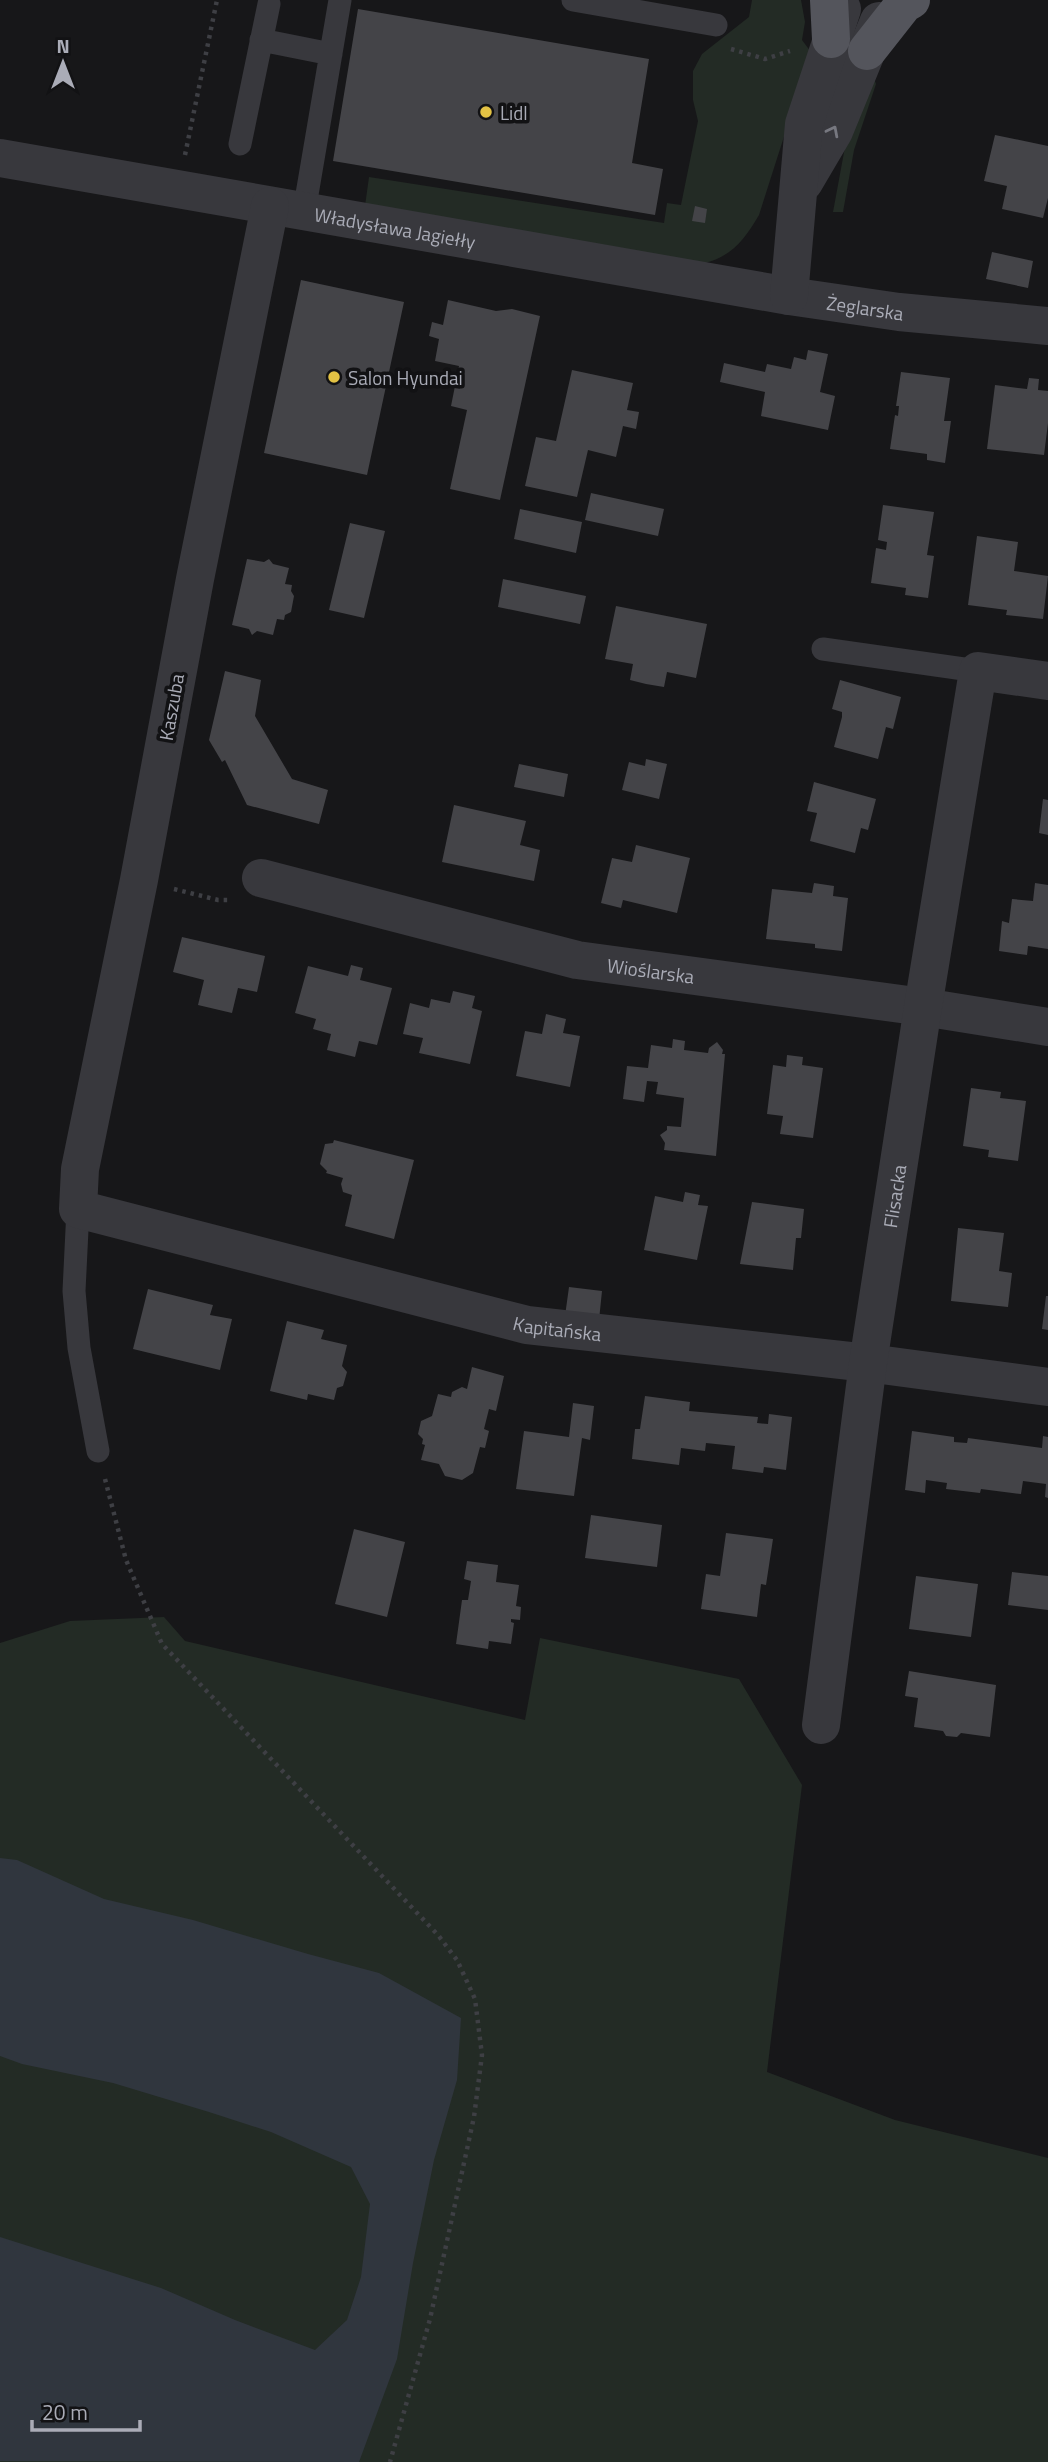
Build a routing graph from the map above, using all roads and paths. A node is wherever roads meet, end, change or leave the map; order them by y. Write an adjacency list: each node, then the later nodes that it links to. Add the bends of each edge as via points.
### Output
1 (217, 0): 15 (path)
2 (340, 0): 13 (lane)
3 (573, 0): 9 (lane)
4 (829, 0): 11 (main road)
5 (845, 0): 11 (street)
6 (887, 0): 12 (street)
7 (911, 0): 12 (main road)
8 (269, 5): 10 (lane)
9 (716, 24): 11 (path, via 712,43 765,59)
10 (261, 40): 13 (lane); 14 (lane)
11 (814, 44): 17 (street)
12 (867, 51): 17 (street, one-way to 12, via 834,131)
13 (331, 54): 18 (lane)
14 (240, 144)
15 (185, 156)
16 (0, 158): 18 (street, Władysława Jagiełły)
17 (799, 190): 19 (street)
18 (287, 209): 19 (street, Władysława Jagiełły); 25 (street, Kaszuba, via 195,579)
19 (789, 296): 20 (street, Żeglarska)
20 (1048, 326)
21 (823, 649): 22 (lane)
22 (978, 671): 23 (street); 26 (street, Flisacka)
23 (1048, 681)
24 (261, 878): 25 (path, via 251,893 237,900 218,900); 26 (street, Wioślarska, via 578,960)
25 (139, 880): 28 (street, Kaszuba, via 80,1169)
26 (923, 1007): 27 (street, Wioślarska); 29 (street, Flisacka)
27 (1048, 1027)
28 (78, 1209): 29 (street, Kapitańska, via 527,1325); 31 (lane, via 75,1292 79,1348)
29 (869, 1363): 30 (street, Kapitańska); 32 (street, Flisacka)
30 (1048, 1387)
31 (98, 1451): 33 (path, via 126,1560 162,1644 438,1935 457,1960 475,1999 482,2055 474,2117 430,2319)
32 (821, 1725)
33 (390, 2462)

